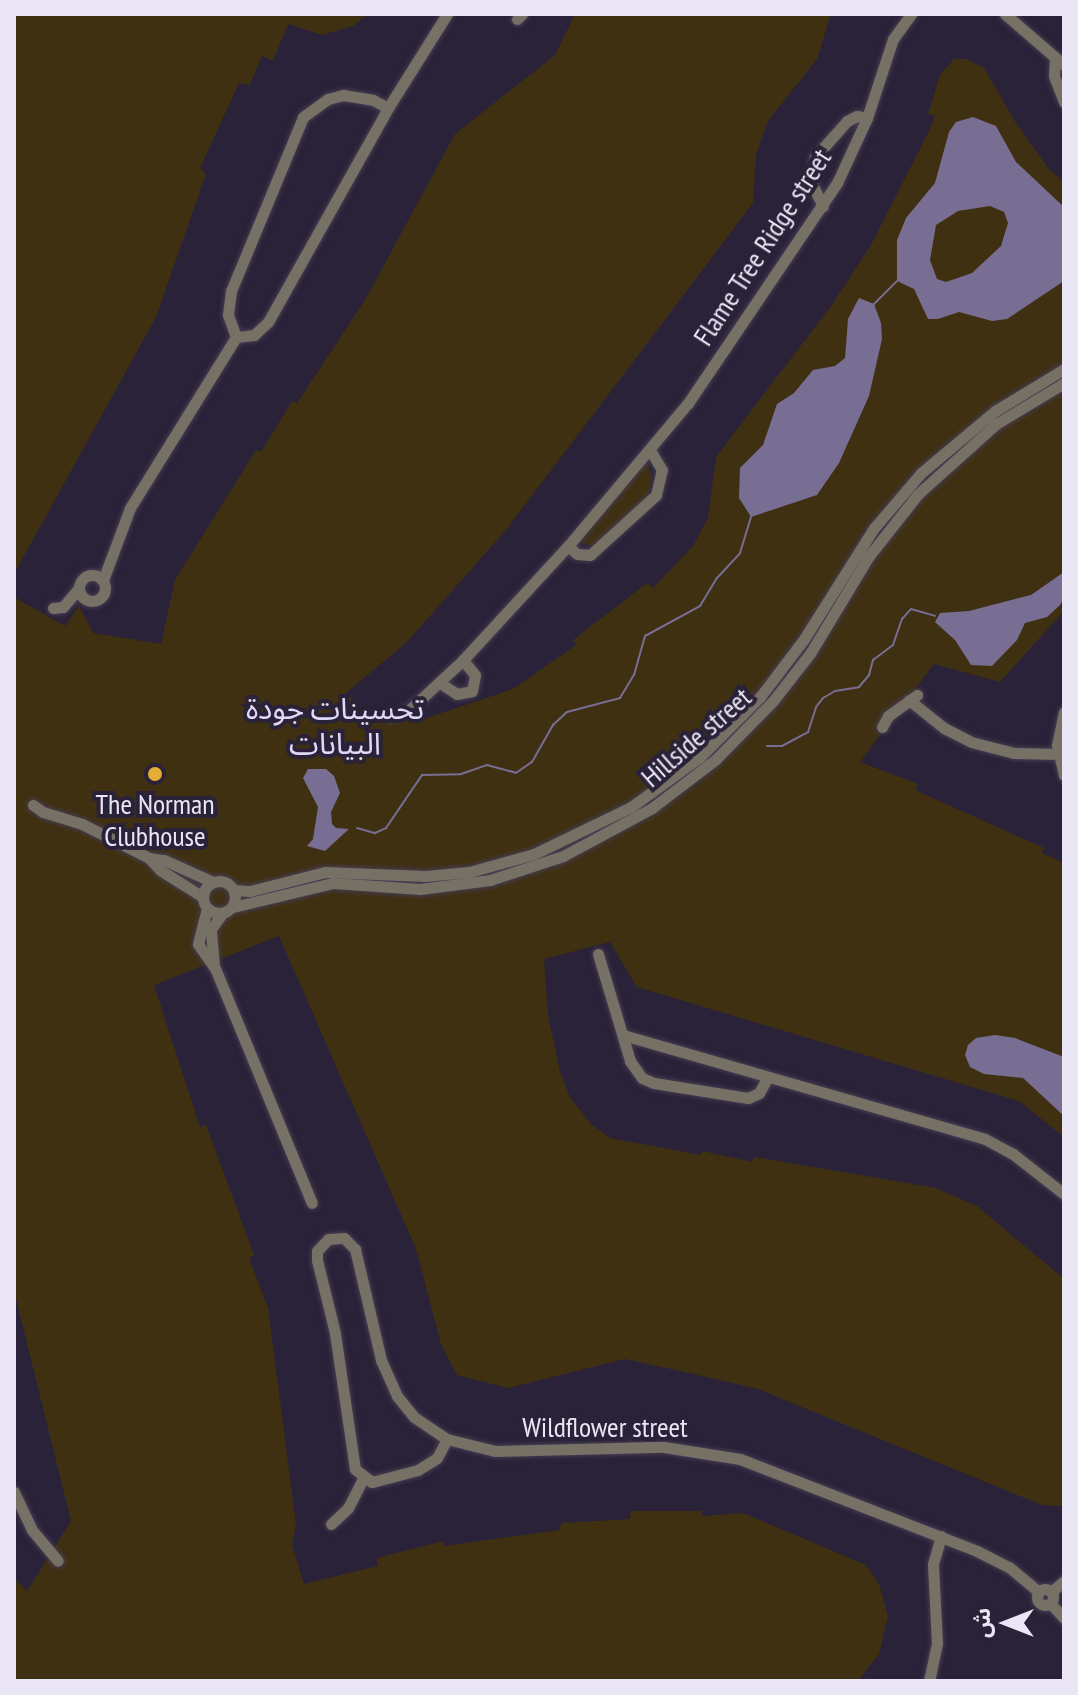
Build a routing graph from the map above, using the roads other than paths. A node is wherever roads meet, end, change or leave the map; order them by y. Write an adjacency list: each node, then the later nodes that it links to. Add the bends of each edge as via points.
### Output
1 (447, 14): 6 (street)
2 (911, 14): 7 (street, Flame Tree Ridge street, via 893,39)
3 (1005, 14): 4 (street)
4 (1060, 61): 5 (street, via 1054,76)
5 (1064, 102)
6 (388, 108): 9 (street, via 268,322 254,335); 9 (street, via 343,95 314,106 303,117 231,291 228,315)
7 (867, 118): 8 (street, Flame Tree Ridge street); 8 (street, via 847,121 815,157 812,184)
8 (823, 206): 12 (street, Flame Tree Ridge street, via 716,364)
9 (236, 337): 14 (street, via 130,508)
10 (1064, 369): 25 (street, Hillside street, via 995,411 921,473 874,528 804,639 746,713 675,777)
11 (1064, 383): 25 (street, Hillside street, via 996,424 918,494 869,556 801,666 736,740 674,793)
12 (650, 450): 13 (street, Flame Tree Ridge street); 13 (street, via 662,470 656,495 590,555 581,556)
13 (568, 546): 17 (street, Flame Tree Ridge street)
14 (103, 580): 15 (street, via 87,576); 15 (street, via 105,593 95,601 83,598)
15 (78, 589): 16 (street, via 63,607)
16 (53, 608)
17 (463, 660): 18 (street, Flame Tree Ridge street); 18 (street, via 475,675 472,691 457,694)
18 (440, 683): 20 (street, Flame Tree Ridge street, via 406,713)
19 (1064, 712): 22 (street)
20 (389, 716)
21 (882, 727): 22 (street, via 913,698 932,720 971,742 1014,753)
22 (1058, 754): 23 (street)
23 (1064, 775)
24 (33, 805): 26 (street)
25 (597, 833): 28 (street, Hillside street, via 469,872 425,876 333,871); 30 (street, Hillside street, via 536,866 471,884 420,889 333,883)
26 (149, 858): 27 (street, Hillside street); 29 (street)
27 (213, 882): 28 (street, Hillside street, via 223,881); 29 (street)
28 (234, 890): 30 (street)
29 (205, 902): 31 (street); 32 (street)
30 (233, 907): 31 (street, Hillside street)
31 (222, 914): 32 (street, Hillside street)
32 (205, 939): 37 (street)
33 (598, 954): 34 (street)
34 (623, 1035): 35 (street); 35 (street, via 633,1067 654,1083 748,1098 759,1093)
35 (768, 1077): 36 (street, via 985,1139)
36 (1064, 1194)
37 (312, 1203)
38 (447, 1439): 39 (street, via 437,1458 423,1468 378,1482); 39 (street, Wildflower street, via 414,1417 397,1396 381,1360 355,1249 344,1238 328,1239 317,1251 317,1260 335,1333 353,1464); 42 (street, Wildflower street, via 495,1451 637,1447 714,1453 787,1475)
39 (363, 1478): 41 (street, via 348,1508)
40 (14, 1492): 43 (street, via 32,1530)
41 (331, 1524)
42 (941, 1536): 45 (street, Wildflower street, via 999,1561); 47 (street, via 933,1564 937,1644)
43 (58, 1561)
44 (1064, 1581): 45 (street)
45 (1047, 1596): 46 (street, Wildflower street)
46 (1064, 1618)
47 (929, 1681)

